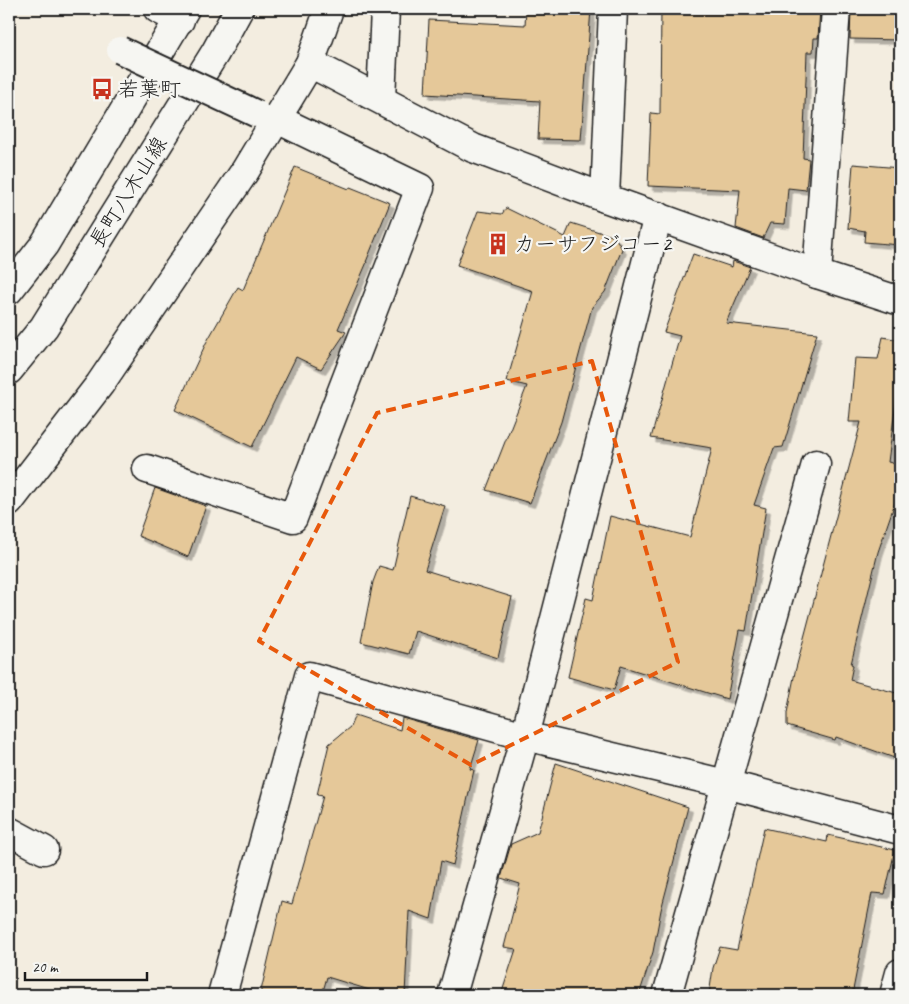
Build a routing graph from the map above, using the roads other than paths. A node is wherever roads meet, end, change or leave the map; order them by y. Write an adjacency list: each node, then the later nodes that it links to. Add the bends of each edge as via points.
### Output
1 (239, 9): 16 (street, 長町八木山線, via 44,328)
2 (329, 9): 8 (street)
3 (385, 9): 9 (street)
4 (613, 9): 11 (street)
5 (836, 9): 13 (street)
6 (174, 12): 14 (street, via 44,245)
7 (120, 50): 10 (street, bridge)
8 (310, 63): 9 (street); 10 (street)
9 (381, 99): 11 (street, via 473,148)
10 (267, 116): 18 (street, via 420,188 293,518); 19 (street, via 245,171 100,384)
11 (605, 198): 12 (street)
12 (658, 216): 13 (street); 20 (street)
13 (817, 274): 15 (street)
14 (9, 290)
15 (900, 301)
16 (9, 370)
17 (816, 464): 21 (street)
18 (146, 469)
19 (9, 502)
20 (525, 736): 21 (street); 26 (street, via 309,676); 27 (street)
21 (726, 784): 22 (street); 28 (street)
22 (900, 830)
23 (9, 831): 24 (street)
24 (44, 850)
25 (900, 973): 29 (street)
26 (222, 995)
27 (452, 995)
28 (667, 995)
29 (894, 995)

